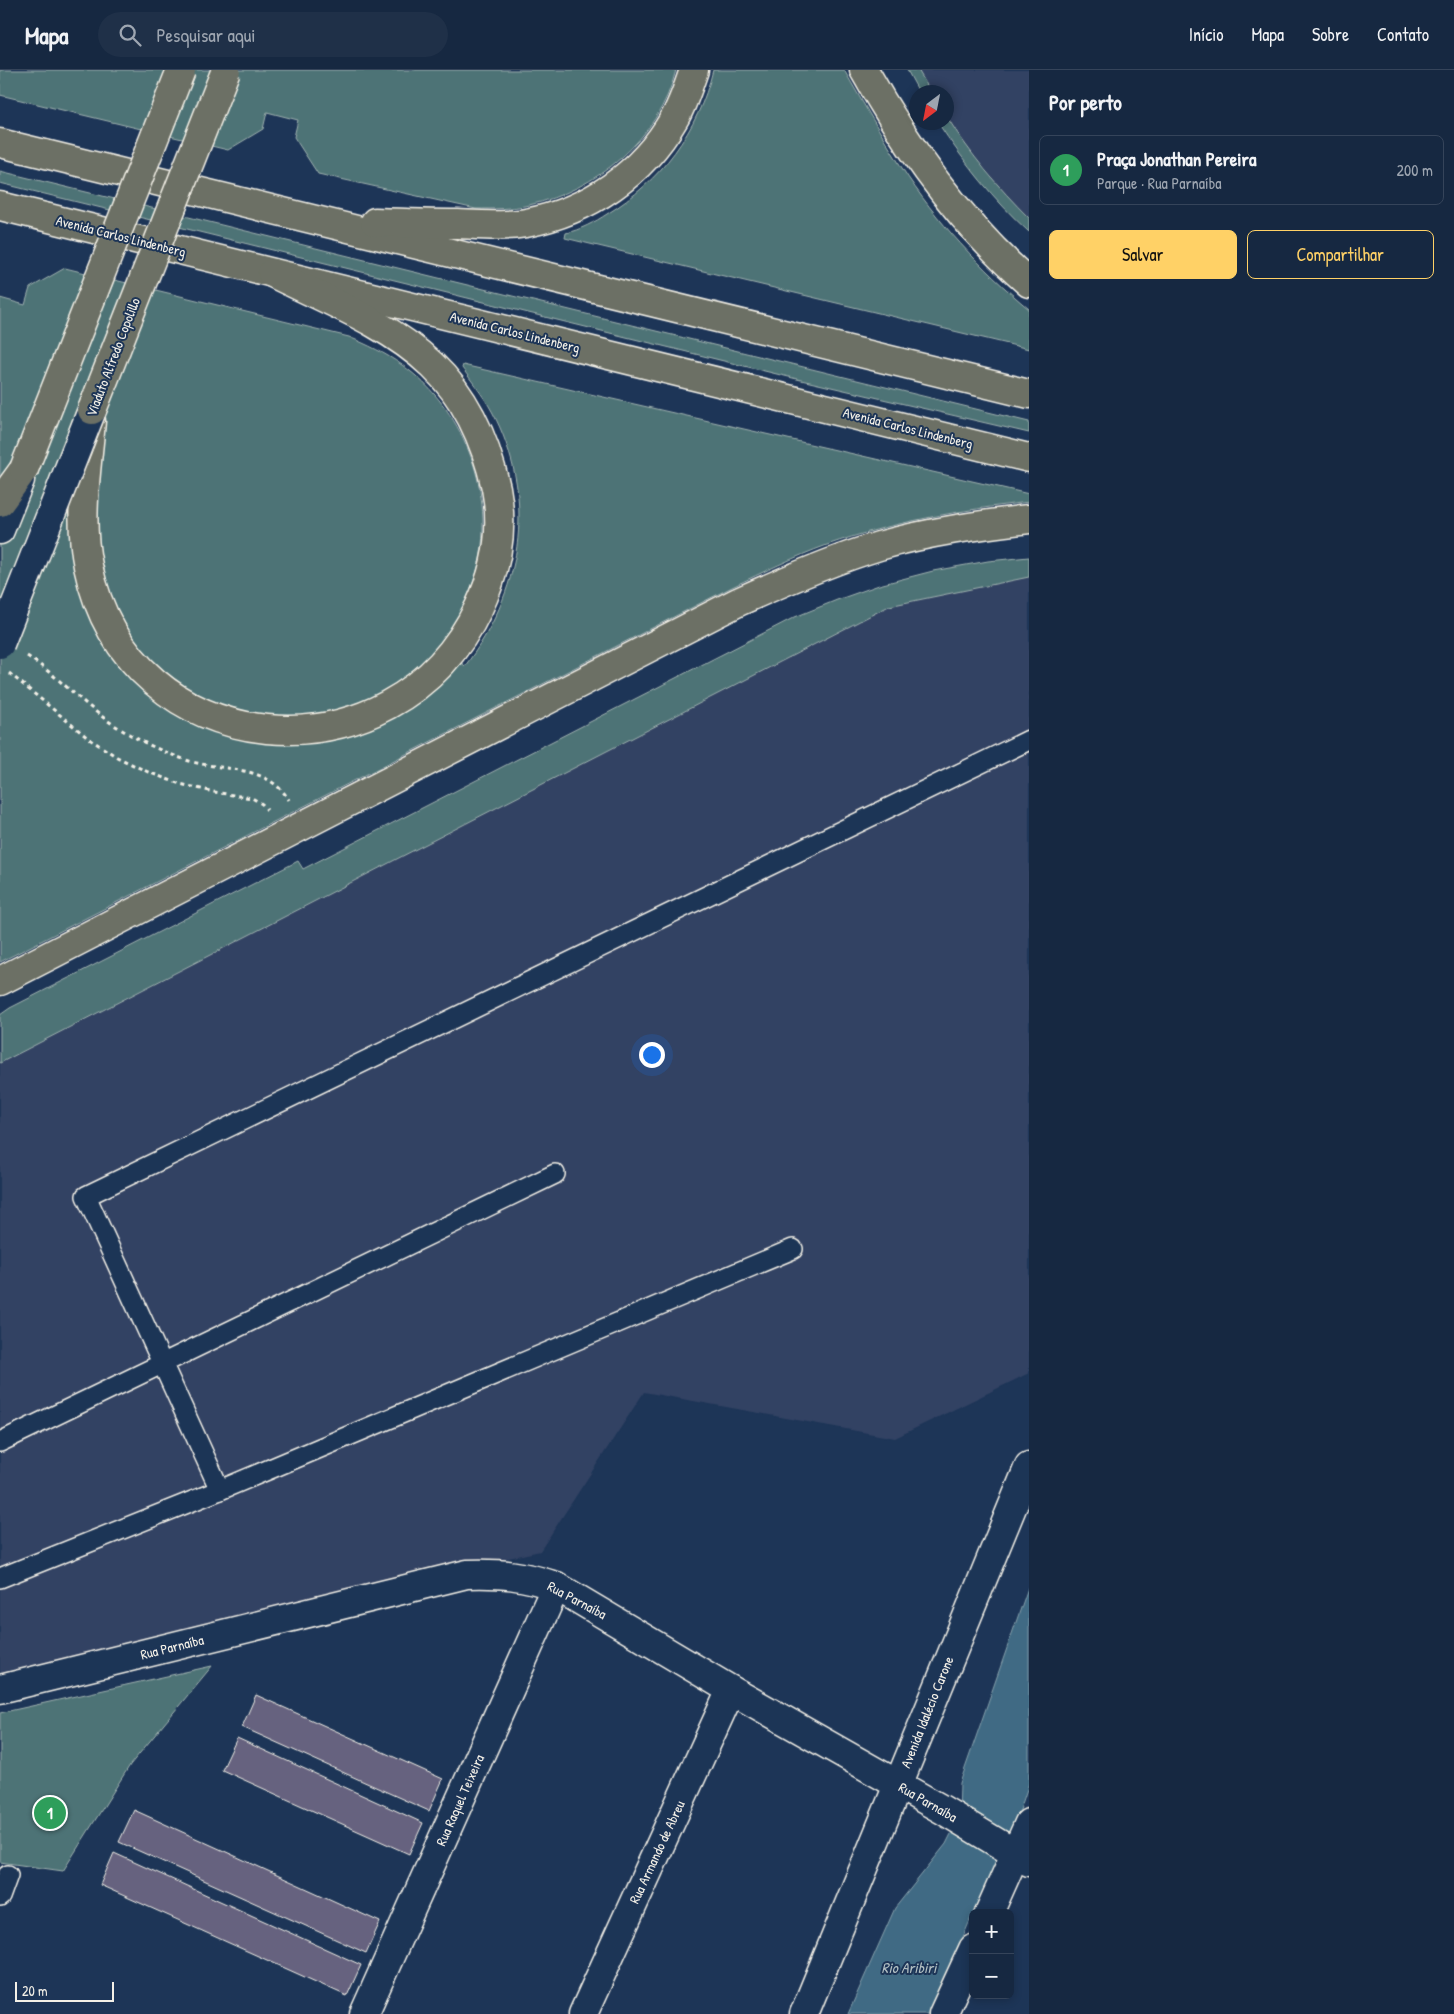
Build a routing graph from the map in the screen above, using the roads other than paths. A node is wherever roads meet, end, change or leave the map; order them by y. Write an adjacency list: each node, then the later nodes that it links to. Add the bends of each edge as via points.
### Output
1 (181, 70): 17 (main road, bridge)
2 (226, 70): 15 (main road, Viaduto Alfredo Copolillo, bridge)
3 (694, 70): 11 (main road, via 675,118 643,161 623,179 577,207 534,221 499,226)
4 (864, 70): 13 (main road, via 917,157 949,199)
5 (0, 130): 7 (main road)
6 (0, 143): 7 (main road)
7 (56, 156): 11 (main road)
8 (0, 206): 10 (main road, Avenida Carlos Lindenberg)
9 (0, 211): 10 (main road)
10 (34, 214): 12 (main road, Avenida Carlos Lindenberg)
11 (320, 221): 14 (main road)
12 (272, 273): 15 (main road, bridge, via 360,317 411,347 433,366 469,413 492,470 500,534 495,565 485,595 472,623 450,653 431,674 397,701 328,728 303,731 254,728 206,714 184,703 145,673 114,634 93,589 84,540 83,509); 16 (main road, Avenida Carlos Lindenberg)
13 (1029, 283)
14 (1029, 394)
15 (92, 410): 21 (street, Viaduto Alfredo Copolillo, bridge)
16 (1029, 458)
17 (24, 469): 18 (main road); 20 (street)
18 (0, 502)
19 (1029, 519): 23 (main road, via 980,524 889,544 784,581)
20 (0, 530)
21 (1, 656)
22 (1029, 740): 26 (lane, via 86,1196)
23 (0, 981)
24 (555, 1174): 26 (lane)
25 (793, 1249): 29 (lane)
26 (162, 1362): 27 (lane); 29 (lane)
27 (0, 1442)
28 (1029, 1466): 34 (street, Avenida Idalécio Carone)
29 (220, 1490): 30 (lane)
30 (0, 1578)
31 (556, 1586): 32 (street, Rua Parnaíba, via 526,1576 467,1574); 33 (street, Rua Parnaíba); 41 (street, Rua Raquel Teixeira)
32 (0, 1689)
33 (731, 1690): 34 (street, Rua Parnaíba); 42 (street, Rua Armando de Abreu)
34 (897, 1784): 36 (street, Rua Parnaíba); 43 (street, Avenida Idalécio Carone)
35 (1029, 1823): 36 (street)
36 (1017, 1855): 39 (street)
37 (8, 1875): 38 (lane)
38 (0, 1897)
39 (991, 1909)
40 (971, 1954): 44 (street)
41 (364, 2014)
42 (583, 2014)
43 (804, 2014)
44 (943, 2014)

